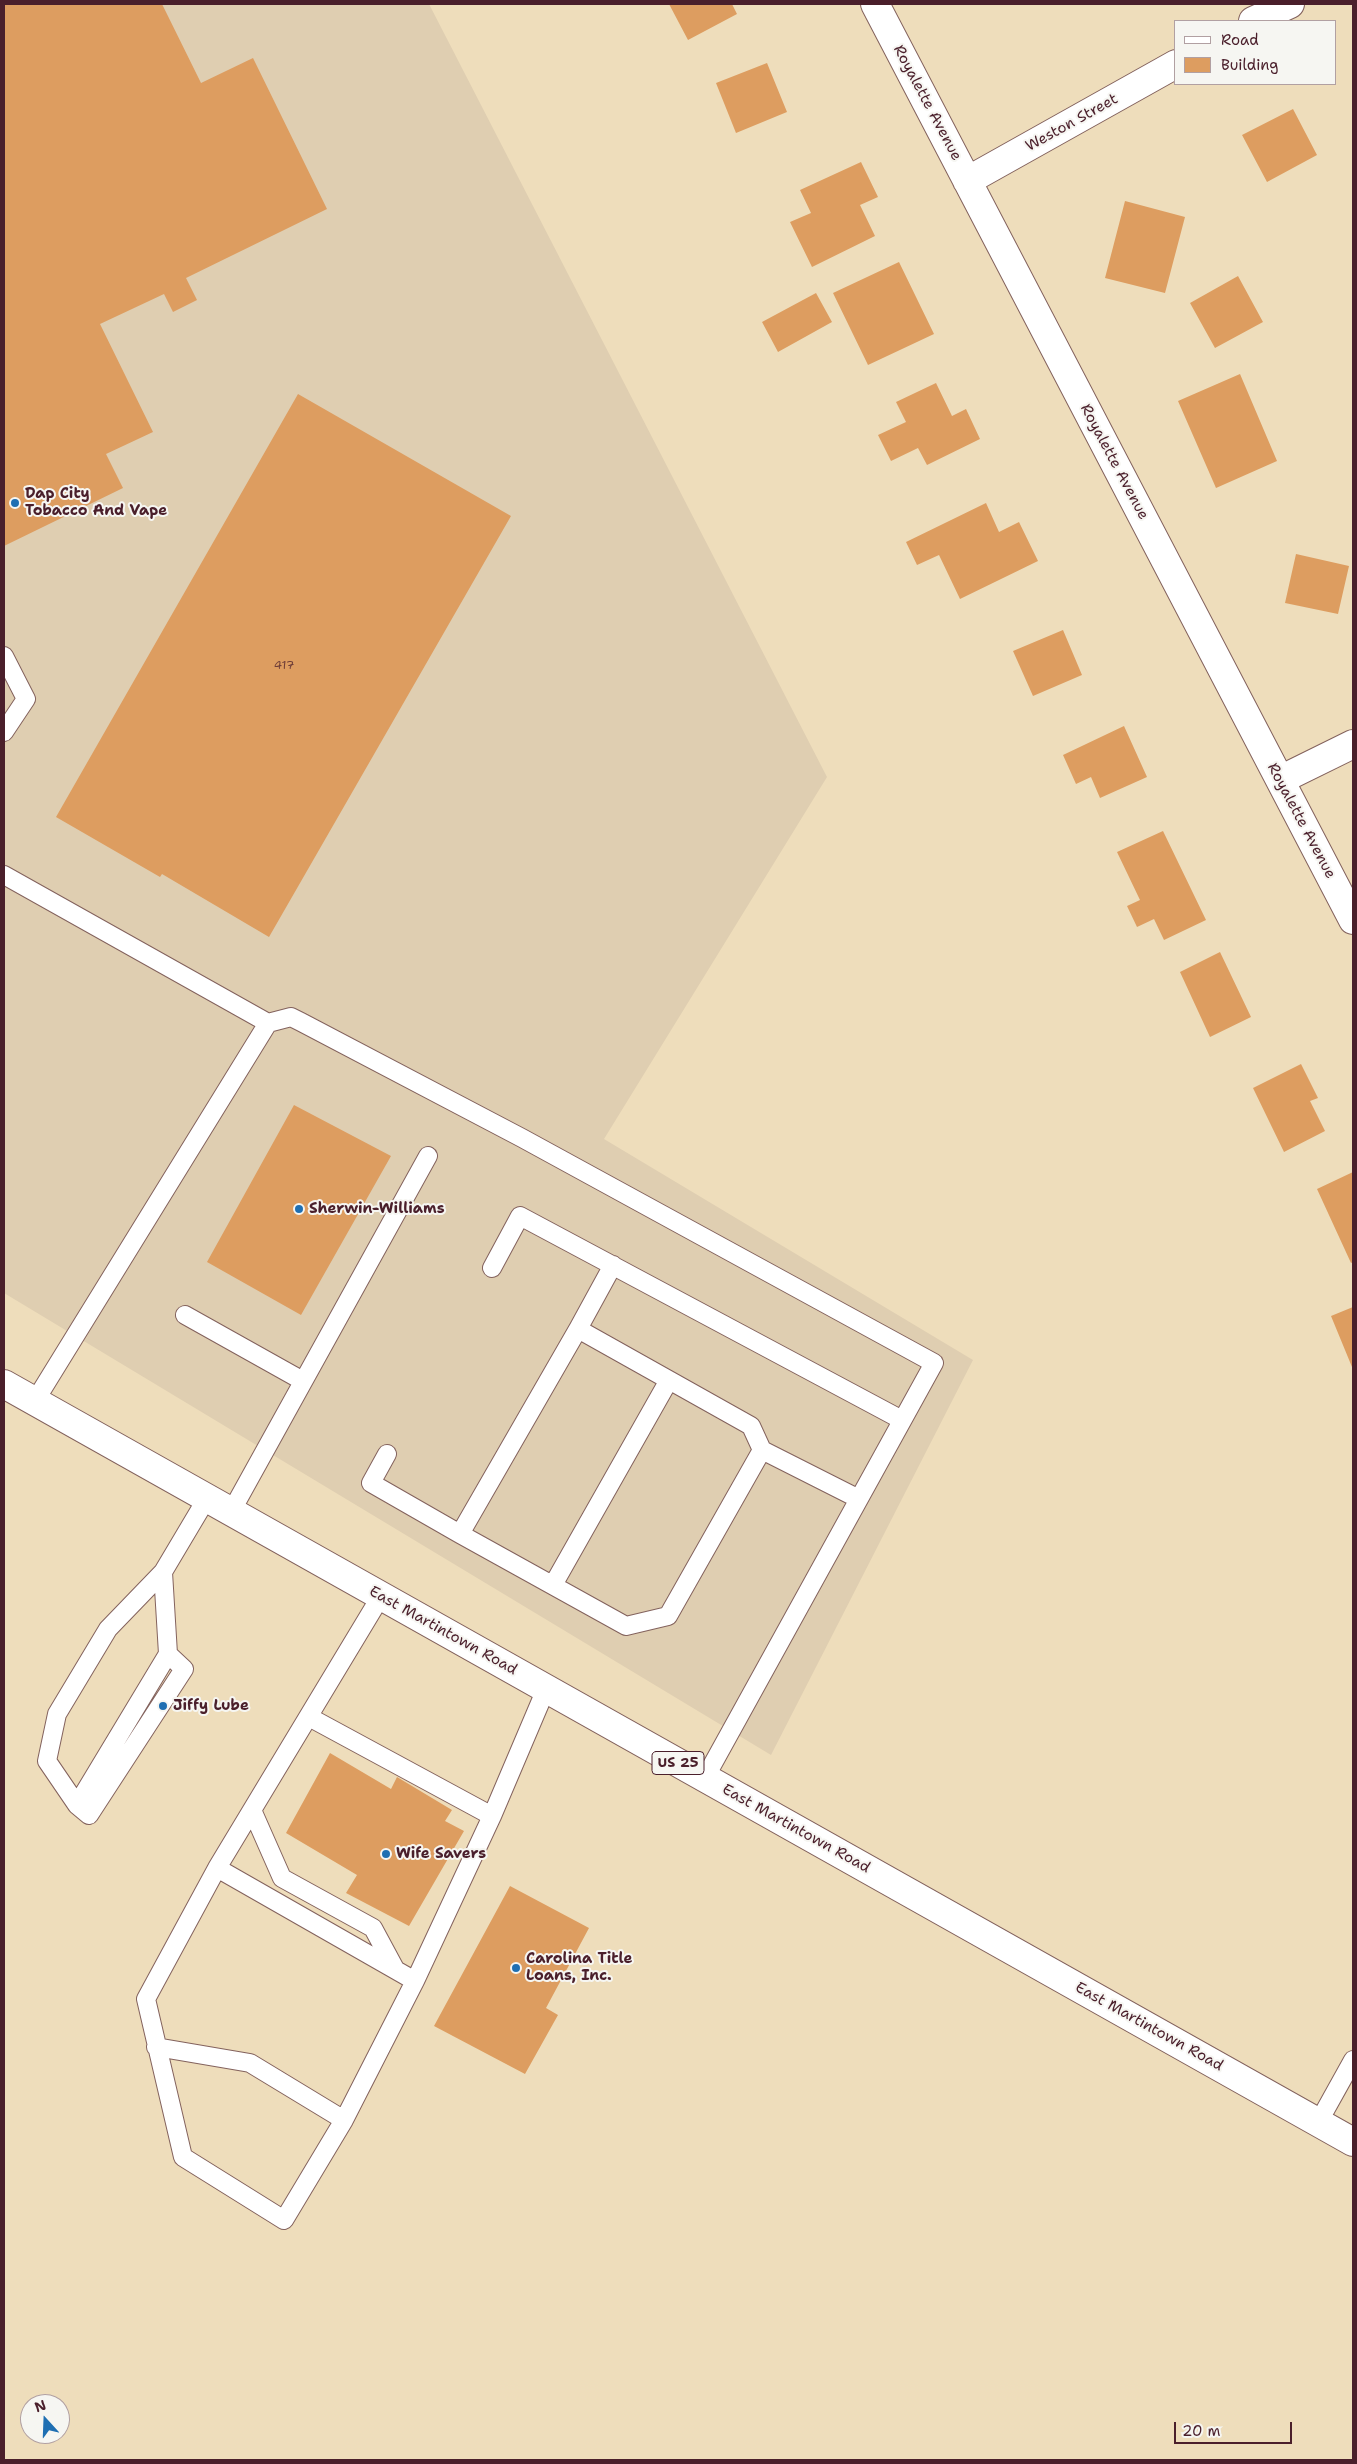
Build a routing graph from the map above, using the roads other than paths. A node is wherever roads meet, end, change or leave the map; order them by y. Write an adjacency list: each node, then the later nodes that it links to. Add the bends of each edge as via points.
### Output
1 (875, 4): 5 (main road, Royalette Avenue)
2 (1290, 4): 3 (main road)
3 (1255, 20)
4 (1174, 65): 5 (main road, Weston Street)
5 (968, 181): 9 (main road, Royalette Avenue)
6 (4, 656): 7 (lane, via 26,700)
7 (4, 732)
8 (1353, 744): 9 (main road)
9 (1280, 780): 11 (main road, Royalette Avenue)
10 (4, 875): 12 (lane)
11 (1353, 920)
12 (268, 1023): 21 (lane); 22 (lane, via 292,1017 522,1138 934,1363)
13 (428, 1156): 19 (lane)
14 (613, 1265): 15 (lane, via 520,1216); 17 (lane); 22 (lane)
15 (492, 1268)
16 (185, 1315): 19 (lane)
17 (578, 1329): 18 (lane); 28 (lane)
18 (669, 1380): 23 (lane, via 751,1426); 30 (lane)
19 (303, 1381): 27 (lane)
20 (4, 1384): 21 (main road, East Martintown Road / US 25)
21 (35, 1401): 25 (main road, East Martintown Road / US 25)
22 (902, 1420): 26 (lane)
23 (762, 1450): 26 (lane); 30 (lane, via 668,1616 626,1626)
24 (387, 1454): 28 (lane, via 371,1483)
25 (207, 1498): 27 (main road, East Martintown Road / US 25); 29 (lane)
26 (859, 1499): 34 (lane)
27 (231, 1512): 31 (main road, East Martintown Road / US 25)
28 (460, 1534): 30 (lane)
29 (163, 1572): 29 (lane, via 108,1629 57,1714 47,1761 77,1806 168,1654)
30 (553, 1585)
31 (381, 1596): 32 (main road, East Martintown Road / US 25); 33 (lane)
32 (546, 1689): 34 (main road, East Martintown Road / US 25); 36 (lane)
33 (309, 1717): 35 (lane); 36 (lane)
34 (705, 1778): 43 (main road, East Martintown Road / US 25)
35 (252, 1810): 37 (lane); 38 (lane, via 282,1878 373,1928)
36 (492, 1816): 39 (lane)
37 (217, 1868): 38 (lane); 40 (lane, via 146,2000)
38 (394, 1967): 39 (lane)
39 (415, 1981): 42 (lane)
40 (156, 2047): 42 (lane, via 250,2063); 42 (lane, via 184,2157 284,2220)
41 (1353, 2060): 43 (lane)
42 (344, 2120)
43 (1318, 2123): 44 (main road, East Martintown Road / US 25)
44 (1353, 2142)

